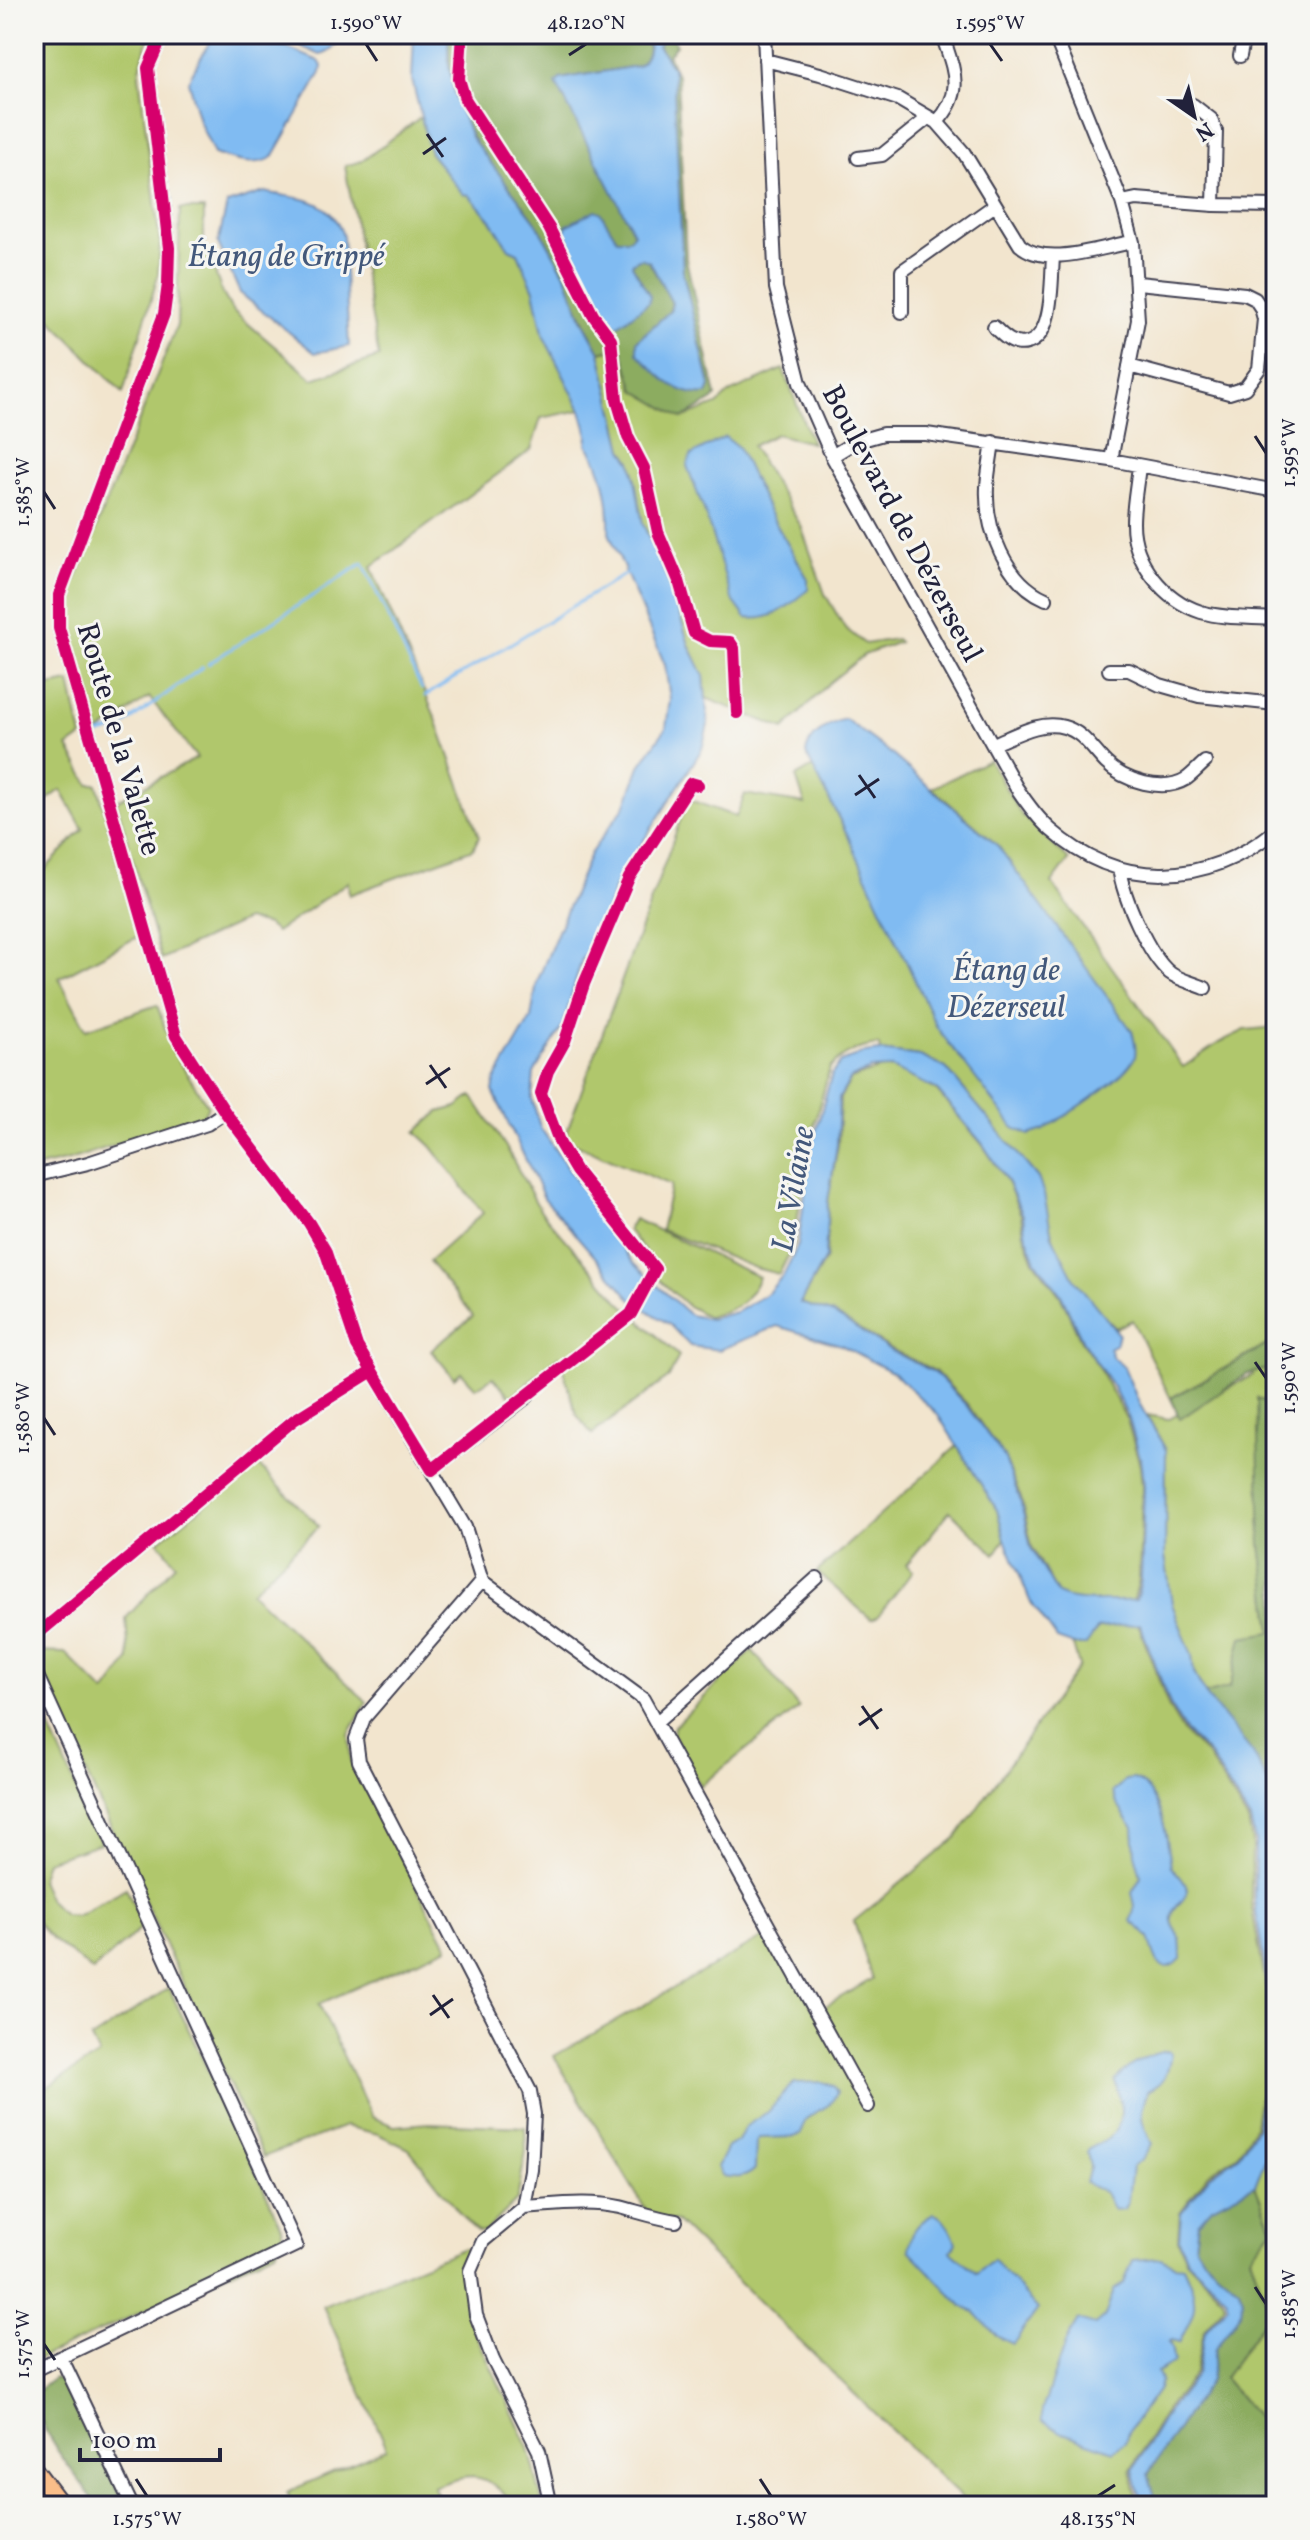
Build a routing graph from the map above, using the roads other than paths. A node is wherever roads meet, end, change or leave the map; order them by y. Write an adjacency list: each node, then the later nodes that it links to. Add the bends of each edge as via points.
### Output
1 (163, 34): 36 (street, Route de la Valette, via 148,68 169,248 164,314 65,576 58,612 63,646 176,1036)
2 (764, 34): 8 (street, Boulevard de Dézerseul)
3 (942, 34): 10 (street, via 957,87 946,113)
4 (1071, 34): 6 (street)
5 (1248, 34): 7 (street)
6 (1055, 38): 12 (street)
7 (1240, 56)
8 (765, 60): 10 (street, via 898,99); 23 (street, Boulevard de Dézerseul, via 776,288 800,383)
9 (1193, 105): 14 (street, via 1211,119 1216,131)
10 (933, 119): 11 (street, via 882,155); 13 (street, via 964,153)
11 (858, 158)
12 (1122, 202): 14 (street); 16 (street)
13 (995, 205): 17 (street, via 1020,245); 19 (street, via 902,271)
14 (1214, 205): 15 (street)
15 (1276, 206)
16 (1133, 242): 17 (street); 18 (street)
17 (1053, 257): 20 (street, via 1047,323 1041,335 1020,345)
18 (1138, 283): 21 (street); 21 (street, via 1255,299 1264,319 1259,369 1245,388 1229,393)
19 (902, 312)
20 (994, 327)
21 (1129, 366): 24 (street)
22 (993, 442): 23 (street, via 883,434); 24 (street); 27 (street, via 987,488 990,524 1013,572 1030,592)
23 (832, 456): 31 (street, Boulevard de Dézerseul)
24 (1111, 460): 25 (street)
25 (1139, 466): 26 (street); 28 (street, via 1133,525 1151,576 1175,599 1203,613)
26 (1276, 491)
27 (1046, 599)
28 (1276, 619)
29 (1109, 670): 30 (street, via 1129,670 1199,696)
30 (1276, 704)
31 (993, 744): 32 (street, via 1043,725 1061,726 1078,732 1108,766 1156,786 1184,780); 34 (street, Boulevard de Dézerseul, via 1016,787 1050,829)
32 (1205, 762)
33 (1276, 830): 34 (street, Boulevard de Dézerseul, via 1238,857 1202,870 1174,874)
34 (1119, 868): 35 (street, via 1141,933 1170,972)
35 (1205, 988)
36 (225, 1112): 37 (street, via 207,1124); 38 (street, Route de la Valette, via 325,1250)
37 (34, 1176)
38 (371, 1372): 40 (street, Route de la Valette); 43 (street, via 294,1420)
39 (528, 1396): 40 (street)
40 (432, 1470): 42 (street, Route de la Valette, via 465,1527)
41 (817, 1578): 45 (street)
42 (482, 1581): 45 (street, via 643,1699); 47 (street, via 364,1718 356,1739 359,1761 530,2091 534,2114)
43 (34, 1637)
44 (34, 1669): 49 (street, via 296,2245)
45 (656, 1723): 46 (street)
46 (868, 2106)
47 (524, 2207): 48 (street, via 590,2204); 54 (street, via 483,2241 470,2271 476,2315 539,2451)
48 (676, 2221)
49 (61, 2357): 50 (street); 53 (street)
50 (34, 2370)
51 (34, 2469): 52 (highway)
52 (62, 2506)
53 (132, 2506)
54 (551, 2506)

